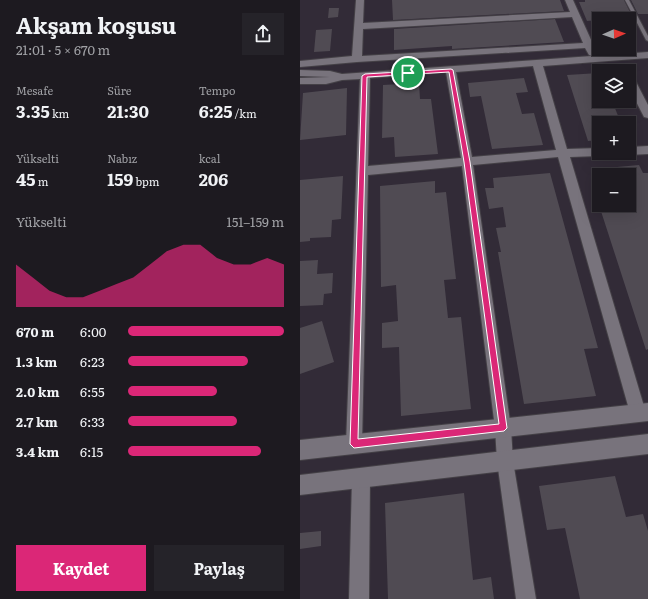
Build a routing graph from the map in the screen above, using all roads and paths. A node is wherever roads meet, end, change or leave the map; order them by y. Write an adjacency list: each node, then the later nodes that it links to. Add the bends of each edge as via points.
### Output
1 (360, 0): 5 (street)
2 (569, 0): 4 (street)
3 (627, 0): 6 (lane)
4 (575, 14): 5 (street); 7 (street)
5 (359, 26): 9 (street)
6 (648, 40)
7 (589, 46): 9 (street); 10 (street)
8 (648, 55): 10 (street, via 620,61)
9 (357, 59): 11 (street)
10 (595, 59): 12 (street)
11 (300, 64)
12 (537, 64): 13 (street); 23 (street)
13 (451, 70): 15 (street); 24 (street)
14 (300, 73): 16 (street)
15 (365, 76): 16 (street); 25 (street)
16 (342, 77): 17 (street, via 326,81)
17 (300, 81)
18 (636, 92): 19 (street)
19 (648, 115)
20 (648, 150): 21 (street)
21 (636, 151)
22 (592, 152): 23 (street)
23 (564, 153): 24 (street); 26 (street)
24 (467, 162): 25 (street); 27 (street)
25 (361, 171): 28 (street)
26 (643, 412): 27 (street)
27 (504, 428): 28 (street); 31 (street)
28 (354, 444): 30 (street)
29 (648, 444): 31 (street)
30 (300, 450)
31 (505, 461): 32 (street); 35 (street)
32 (361, 478): 33 (street); 34 (street)
33 (300, 485)
34 (359, 599)
35 (526, 599)

